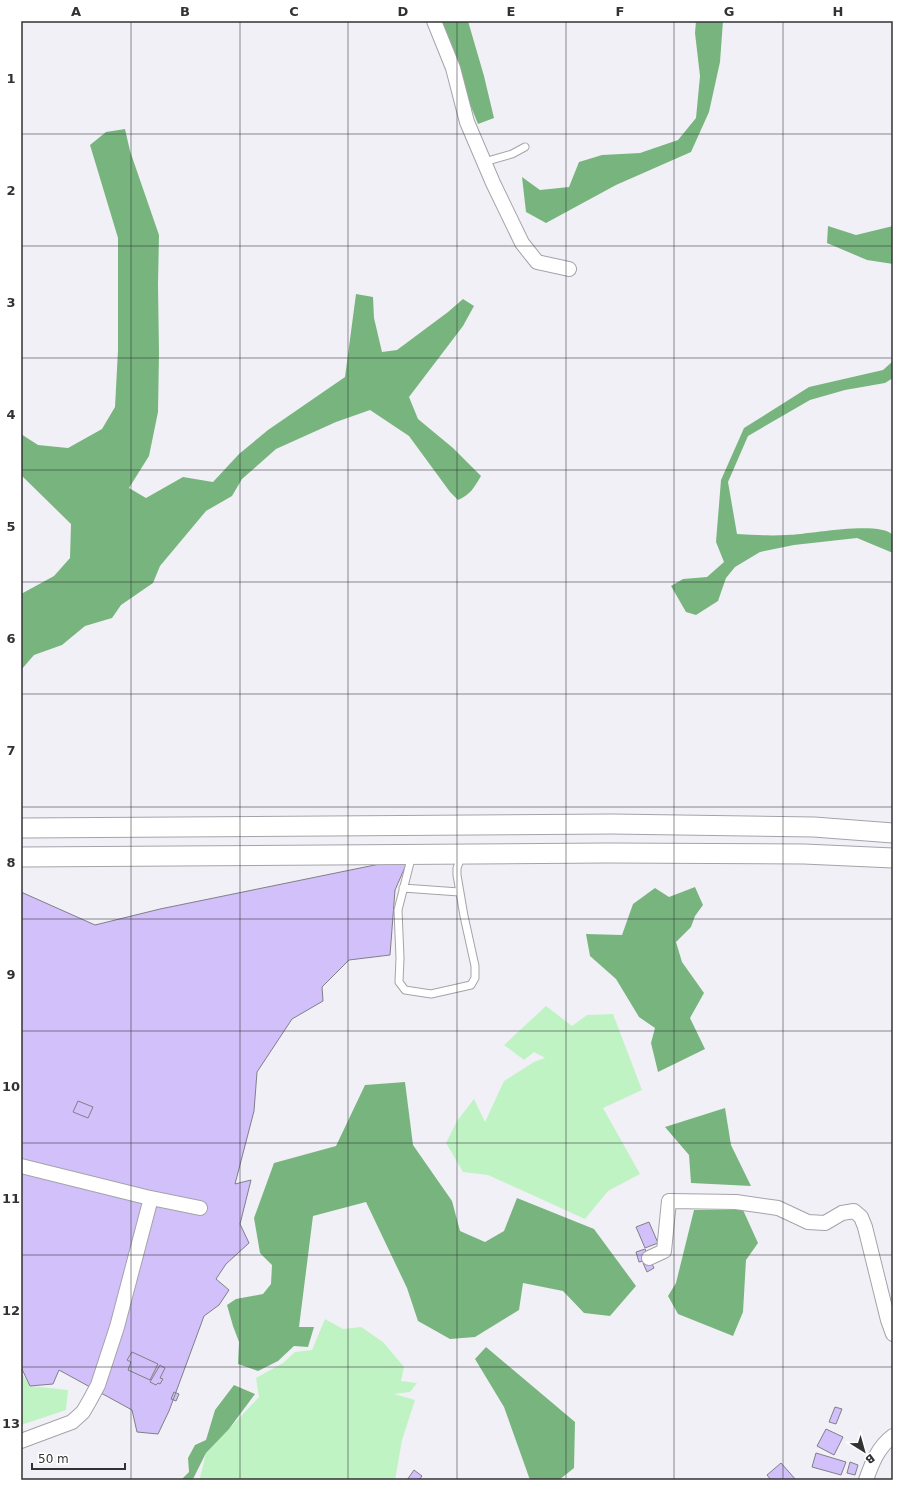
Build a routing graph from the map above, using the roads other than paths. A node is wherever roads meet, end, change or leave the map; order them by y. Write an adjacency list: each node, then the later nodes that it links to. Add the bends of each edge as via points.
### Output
1 (434, 21): 3 (street, via 453,68 467,122)
2 (525, 147): 3 (lane, via 512,154)
3 (484, 162): 4 (street, via 522,243 537,262)
4 (569, 269)
5 (612, 824): 6 (main road); 7 (main road, via 814,827); 8 (main road)
6 (21, 828)
7 (893, 833)
8 (607, 853): 10 (main road); 12 (main road, via 804,854)
9 (412, 855): 10 (main road); 11 (main road); 13 (lane)
10 (462, 855): 14 (lane, via 457,868)
11 (21, 857)
12 (893, 858)
13 (403, 888): 14 (lane); 14 (lane, via 398,910 399,982 405,990 431,994 471,986 475,978 476,966)
14 (459, 892)
15 (21, 1166): 16 (street)
16 (151, 1198): 17 (street); 21 (street, via 117,1327 98,1385 90,1400 83,1412 72,1422)
17 (200, 1208)
18 (649, 1258): 19 (street, via 664,1251 669,1201 736,1202 778,1208 808,1222 825,1223 842,1213 854,1211 861,1217 865,1227)
19 (893, 1334)
20 (893, 1436): 22 (street, via 877,1453)
21 (21, 1441)
22 (866, 1480)

